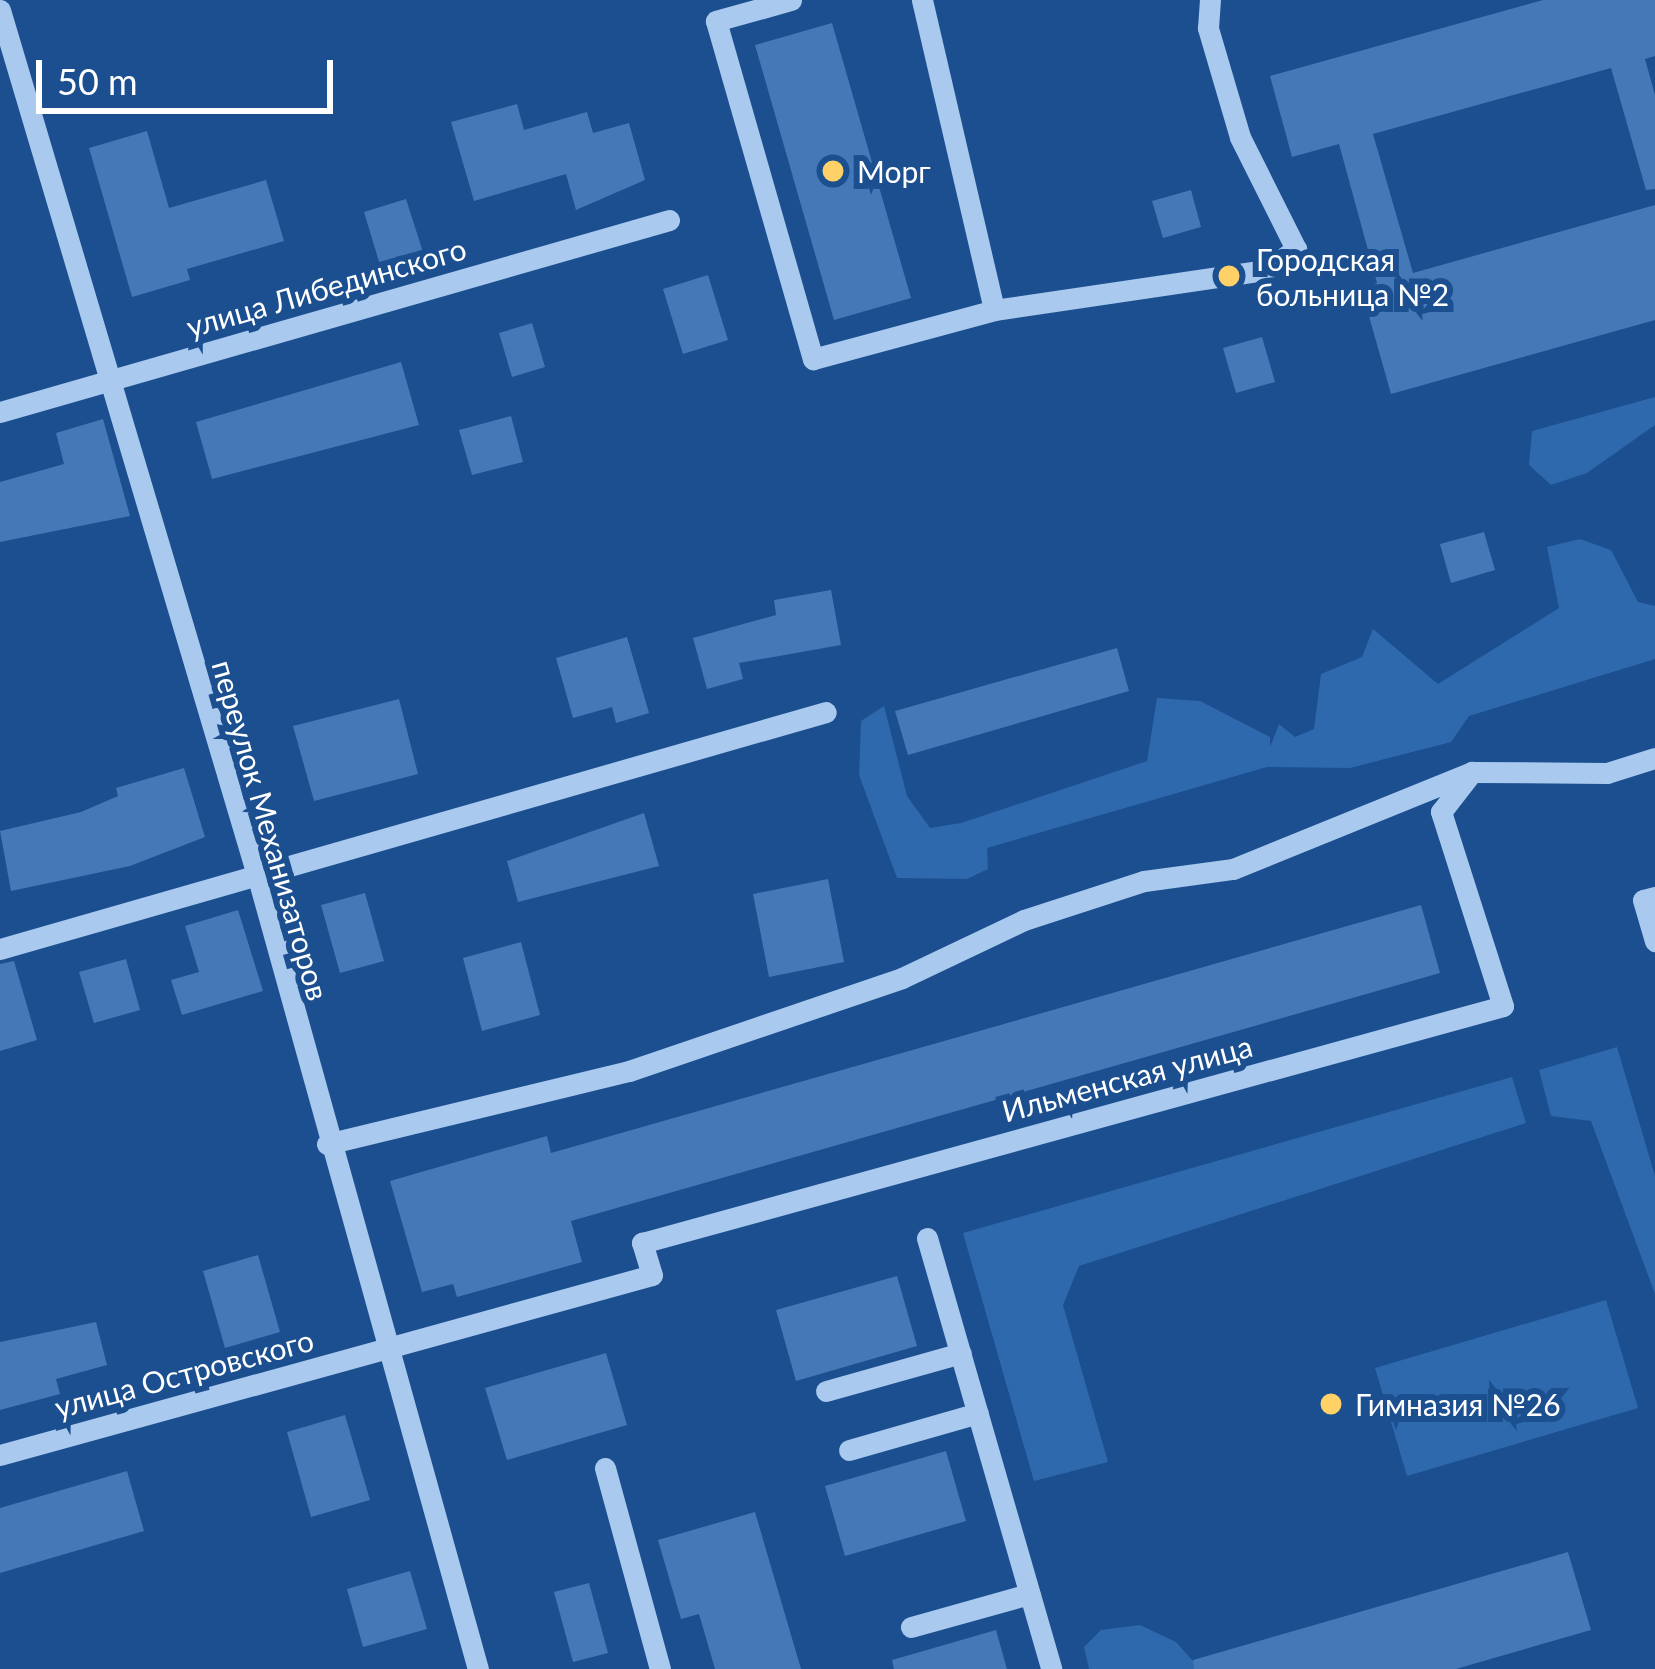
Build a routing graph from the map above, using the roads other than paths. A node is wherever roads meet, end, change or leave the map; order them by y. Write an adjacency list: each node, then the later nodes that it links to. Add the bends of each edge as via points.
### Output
1 (791, 0): 4 (street)
2 (922, 0): 7 (street)
3 (1210, 0): 7 (street, via 1208,28 1240,136 1296,249 1266,270)
4 (753, 5): 7 (street, via 716,21 813,359)
5 (0, 10): 8 (street, переулок Механизаторов)
6 (669, 220): 8 (street, улица Либединского)
7 (994, 310)
8 (107, 380): 9 (street, улица Либединского); 13 (street, переулок Механизаторов)
9 (0, 412)
10 (826, 712): 13 (street, via 392,830)
11 (1655, 758): 12 (street, via 1607,772)
12 (1472, 772): 17 (street, via 1233,869 1144,881 1024,920 902,978 628,1071); 19 (street, Ильменская улица, via 1441,812 1503,1006 643,1244 652,1275)
13 (258, 878): 16 (street); 17 (street, переулок Механизаторов)
14 (1655, 897): 15 (street, via 1643,900)
15 (1655, 941)
16 (0, 950)
17 (327, 1144): 19 (street, переулок Механизаторов)
18 (927, 1238): 20 (street)
19 (385, 1349): 24 (street, улица Островского); 28 (street, переулок Механизаторов)
20 (961, 1353): 21 (street); 22 (street)
21 (826, 1391)
22 (978, 1413): 23 (street); 26 (street)
23 (849, 1450)
24 (0, 1455)
25 (605, 1468): 29 (street)
26 (1029, 1594): 27 (street); 30 (street)
27 (911, 1628)
28 (478, 1669)
29 (660, 1669)
30 (1051, 1669)

